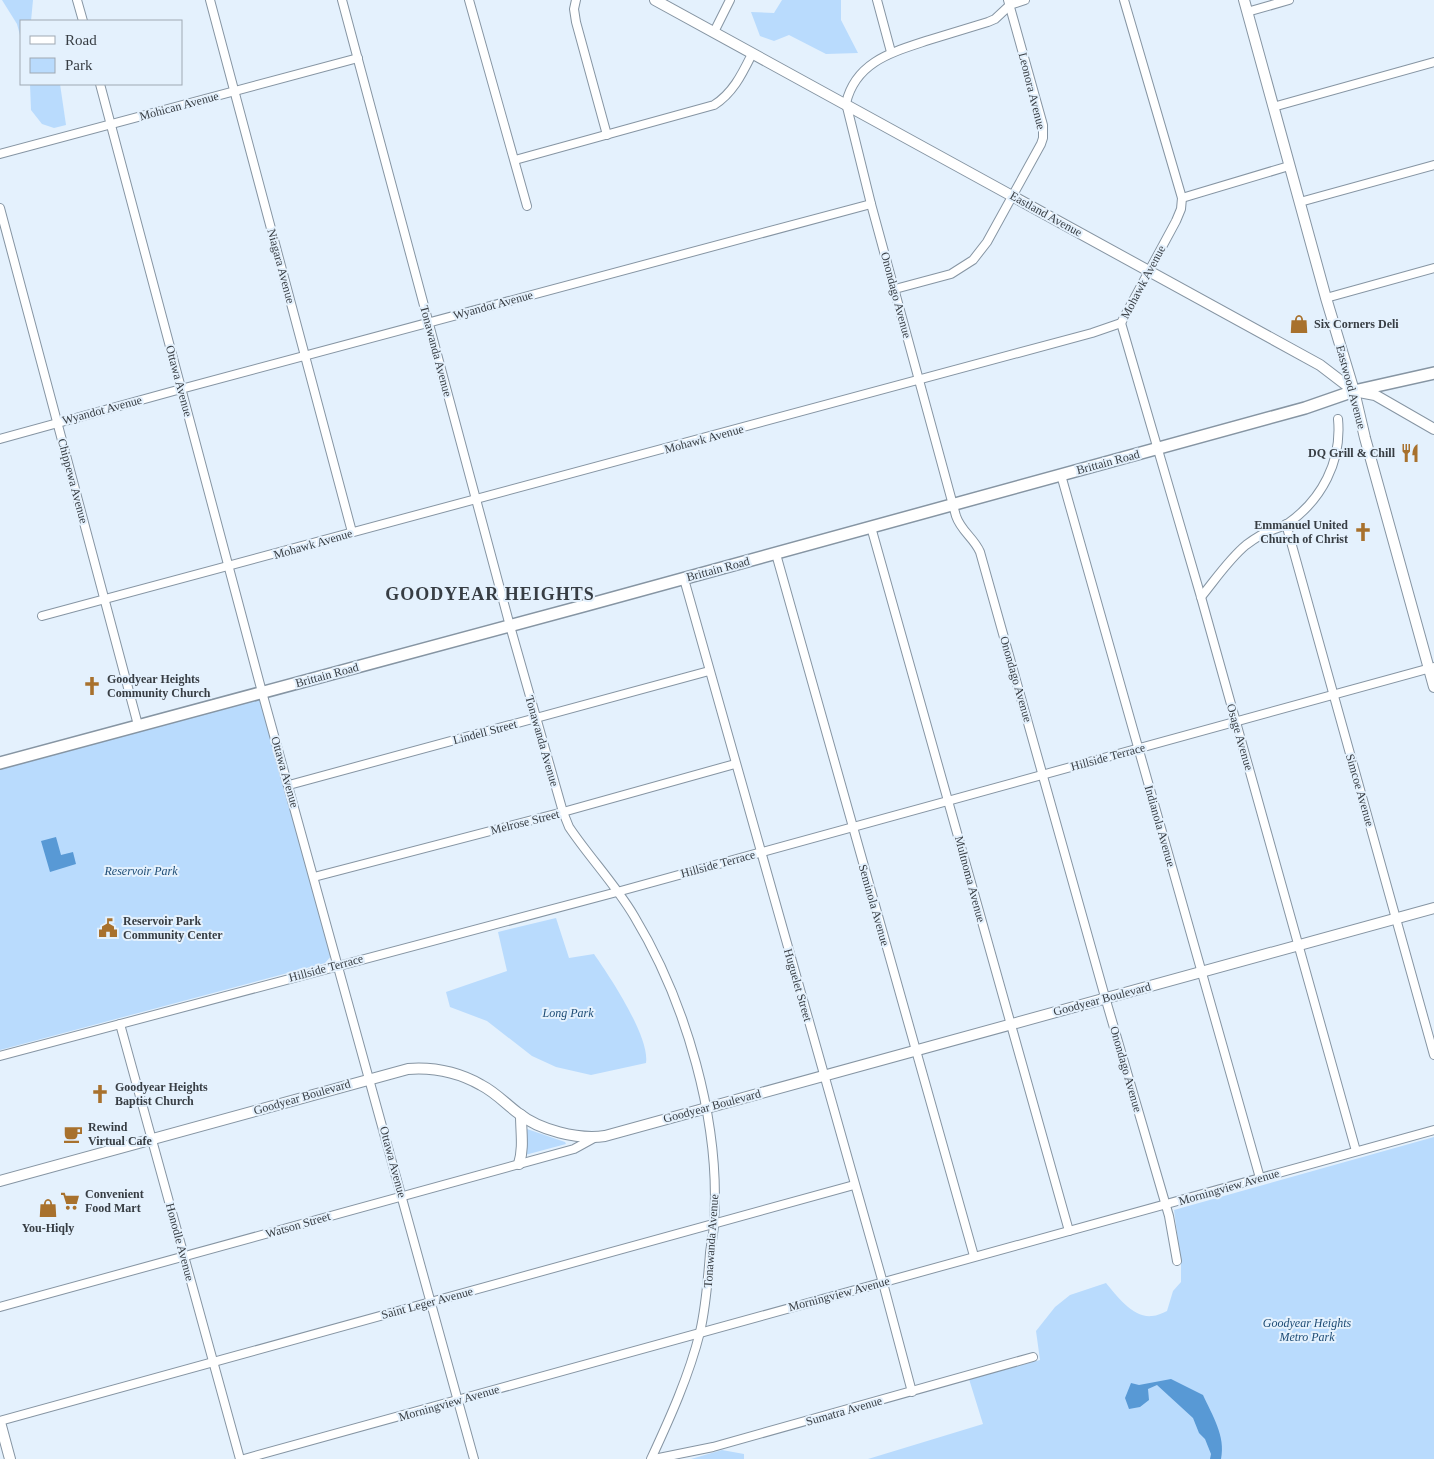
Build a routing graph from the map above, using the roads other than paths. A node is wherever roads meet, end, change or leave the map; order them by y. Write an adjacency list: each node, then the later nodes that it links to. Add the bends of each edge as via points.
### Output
1 (78, 0): 15 (street)
2 (210, 0): 22 (street, Niagara Avenue)
3 (342, 0): 19 (street, Tonawanda Avenue)
4 (469, 0): 28 (street)
5 (576, 0): 26 (street, via 576,22)
6 (655, 0): 16 (street, Eastland Avenue)
7 (730, 0): 16 (street)
8 (877, 0): 17 (street)
9 (1025, 0): 13 (street)
10 (1124, 0): 32 (street)
11 (1244, 0): 14 (street, Eastwood Avenue)
12 (1289, 0): 14 (street)
13 (1009, 3): 17 (street, via 988,22); 31 (street, Leonora Avenue, via 1044,131 1041,144)
14 (1247, 12): 24 (street, Eastwood Avenue)
15 (83, 20)
16 (714, 32): 18 (street, Eastland Avenue)
17 (891, 52): 23 (street, via 855,80)
18 (752, 54): 23 (street, Eastland Avenue); 26 (street, via 734,86 714,105)
19 (358, 58): 22 (street, Mohican Avenue); 41 (street, Tonawanda Avenue)
20 (1434, 62): 24 (street)
21 (100, 85): 25 (street, Ottawa Avenue)
22 (234, 92): 25 (street, Mohican Avenue); 43 (street, Niagara Avenue)
23 (846, 103): 31 (street, Eastland Avenue); 34 (street, Onondago Avenue)
24 (1273, 107): 30 (street, Eastwood Avenue)
25 (111, 124): 27 (street, Mohican Avenue); 46 (street, Ottawa Avenue)
26 (607, 135): 28 (street)
27 (0, 154)
28 (515, 160): 35 (street)
29 (1434, 165): 33 (street)
30 (1289, 166): 32 (street); 33 (street, Eastwood Avenue)
31 (1012, 196): 38 (street, Eastland Avenue); 39 (street, Leonora Avenue, via 987,242 973,260 951,274)
32 (1182, 198): 38 (street, Mohawk Avenue, via 1181,210)
33 (1300, 202): 40 (street, Eastwood Avenue)
34 (871, 204): 39 (street, Onondago Avenue); 41 (street, Wyandot Avenue)
35 (527, 206)
36 (0, 208): 49 (street, Chippewa Avenue)
37 (1434, 268): 40 (street)
38 (1149, 272): 42 (street, Mohawk Avenue); 47 (street, Eastland Avenue, via 1320,365)
39 (895, 289): 45 (street, Onondago Avenue)
40 (1326, 298): 47 (street, Eastwood Avenue)
41 (428, 323): 43 (street, Wyandot Avenue); 54 (street, Tonawanda Avenue)
42 (1121, 323): 45 (street, Mohawk Avenue); 52 (street, Osage Avenue)
43 (305, 356): 46 (street, Wyandot Avenue); 58 (street, Niagara Avenue)
44 (1434, 373): 47 (main road, Brittain Road)
45 (918, 381): 54 (street, Mohawk Avenue); 55 (street, Onondago Avenue)
46 (181, 389): 49 (street, Wyandot Avenue); 60 (street, Ottawa Avenue)
47 (1354, 391): 50 (street, Eastland Avenue, via 1375,394); 52 (main road, Brittain Road, via 1305,408); 66 (street, Eastwood Avenue)
48 (1338, 419): 56 (street, via 1336,455 1327,480 1314,500)
49 (58, 423): 51 (street, Wyandot Avenue); 63 (street, Chippewa Avenue)
50 (1434, 430)
51 (0, 439)
52 (1156, 449): 53 (main road, Brittain Road); 62 (street, Osage Avenue)
53 (1061, 475): 55 (main road, Brittain Road); 74 (street, Indianola Avenue)
54 (477, 500): 58 (street, Mohawk Avenue); 65 (street, Tonawanda Avenue)
55 (953, 505): 57 (main road, Brittain Road); 77 (street, Onondago Avenue, via 960,528 980,552)
56 (1286, 524): 62 (street, via 1245,546); 70 (street, Simcoe Avenue)
57 (871, 527): 59 (main road, Brittain Road); 79 (street, Multnoma Avenue)
58 (352, 532): 60 (street, Mohawk Avenue)
59 (776, 554): 61 (main road, Brittain Road); 81 (street, Seminola Avenue)
60 (229, 566): 63 (street, Mohawk Avenue); 69 (street, Ottawa Avenue)
61 (684, 579): 65 (main road, Brittain Road); 67 (street, Huguelet Street)
62 (1201, 598): 72 (street, Osage Avenue)
63 (105, 600): 64 (street, Mohawk Avenue); 73 (street, Chippewa Avenue)
64 (42, 616)
65 (510, 626): 69 (main road, Brittain Road); 71 (street, Tonawanda Avenue)
66 (1431, 668): 68 (street, Eastwood Avenue); 70 (street, Hillside Terrace)
67 (710, 672): 71 (street, Lindell Street); 76 (street, Huguelet Street)
68 (1434, 687)
69 (262, 692): 73 (main road, Brittain Road); 78 (street, Ottawa Avenue)
70 (1332, 696): 72 (street, Hillside Terrace); 86 (street, Simcoe Avenue)
71 (536, 719): 78 (street, Lindell Street); 80 (street, Tonawanda Avenue)
72 (1236, 722): 74 (street, Hillside Terrace); 87 (street, Osage Avenue)
73 (138, 725): 75 (main road, Brittain Road)
74 (1138, 748): 77 (street, Hillside Terrace); 89 (street, Indianola Avenue)
75 (0, 763)
76 (735, 764): 80 (street, Melrose Street); 82 (street, Huguelet Street)
77 (1043, 775): 79 (street, Hillside Terrace); 90 (street, Onondago Avenue)
78 (289, 785): 83 (street, Ottawa Avenue)
79 (948, 800): 81 (street, Hillside Terrace); 92 (street, Multnoma Avenue)
80 (563, 812): 83 (street, Melrose Street); 84 (street, Tonawanda Avenue, via 569,827)
81 (852, 827): 82 (street, Hillside Terrace); 93 (street, Seminola Avenue)
82 (760, 852): 84 (street, Hillside Terrace); 96 (street, Huguelet Street)
83 (314, 877): 88 (street, Ottawa Avenue)
84 (617, 892): 88 (street, Hillside Terrace); 98 (street, Tonawanda Avenue, via 649,944 678,1007 692,1048)
85 (1434, 908): 86 (street, Goodyear Boulevard)
86 (1396, 918): 87 (street, Goodyear Boulevard); 94 (street, Simcoe Avenue)
87 (1299, 945): 89 (street, Goodyear Boulevard); 103 (street, Osage Avenue)
88 (338, 965): 91 (street, Hillside Terrace); 97 (street, Ottawa Avenue)
89 (1202, 972): 90 (street, Goodyear Boulevard); 105 (street, Indianola Avenue)
90 (1105, 997): 92 (street, Goodyear Boulevard); 109 (street, Onondago Avenue)
91 (120, 1024): 95 (street, Hillside Terrace); 101 (street, Honodle Avenue)
92 (1010, 1024): 93 (street, Goodyear Boulevard); 111 (street, Multnoma Avenue)
93 (915, 1050): 96 (street, Goodyear Boulevard); 113 (street, Seminola Avenue)
94 (1434, 1055)
95 (0, 1056)
96 (823, 1075): 98 (street, Goodyear Boulevard); 107 (street, Huguelet Street)
97 (370, 1079): 99 (street, Goodyear Boulevard, via 414,1069 454,1073 488,1089); 101 (street, Goodyear Boulevard); 108 (street, Ottawa Avenue)
98 (706, 1108): 102 (street, Goodyear Boulevard); 110 (street, Tonawanda Avenue, via 712,1154)
99 (521, 1115): 102 (street, Goodyear Boulevard, via 553,1131); 104 (street, via 523,1142)
100 (1434, 1130): 103 (street, Morningview Avenue)
101 (152, 1138): 106 (street, Goodyear Boulevard); 112 (street, Honodle Avenue)
102 (594, 1138): 104 (street, Watson Street, via 574,1149)
103 (1356, 1151): 105 (street, Morningview Avenue)
104 (519, 1164): 108 (street, Watson Street)
105 (1260, 1178): 109 (street, Morningview Avenue)
106 (0, 1181)
107 (854, 1185): 110 (street, Saint Leger Avenue); 115 (street, Huguelet Street)
108 (402, 1196): 112 (street, Watson Street); 116 (street, Ottawa Avenue)
109 (1165, 1205): 111 (street, Morningview Avenue); 114 (street, Onondago Avenue)
110 (714, 1224): 116 (street, Saint Leger Avenue); 118 (street, Tonawanda Avenue)
111 (1069, 1231): 113 (street, Morningview Avenue)
112 (184, 1256): 117 (street, Watson Street); 120 (street, Honodle Avenue)
113 (974, 1256): 115 (street, Morningview Avenue)
114 (1177, 1261)
115 (882, 1283): 118 (street, Morningview Avenue); 121 (street, Huguelet Street)
116 (431, 1302): 120 (street, Saint Leger Avenue); 122 (street, Ottawa Avenue)
117 (0, 1307)
118 (700, 1332): 122 (street, Morningview Avenue); 128 (street, Tonawanda Avenue, via 684,1382)
119 (1033, 1357): 121 (street, Sumatra Avenue)
120 (213, 1362): 123 (street, Saint Leger Avenue); 125 (street, Honodle Avenue)
121 (912, 1392): 128 (street, Sumatra Avenue, via 713,1448)
122 (459, 1400): 126 (street, Morningview Avenue); 127 (street, Ottawa Avenue)
123 (0, 1421): 124 (street)
124 (10, 1459)
125 (240, 1459)
126 (244, 1459)
127 (474, 1459)
128 (652, 1459)

